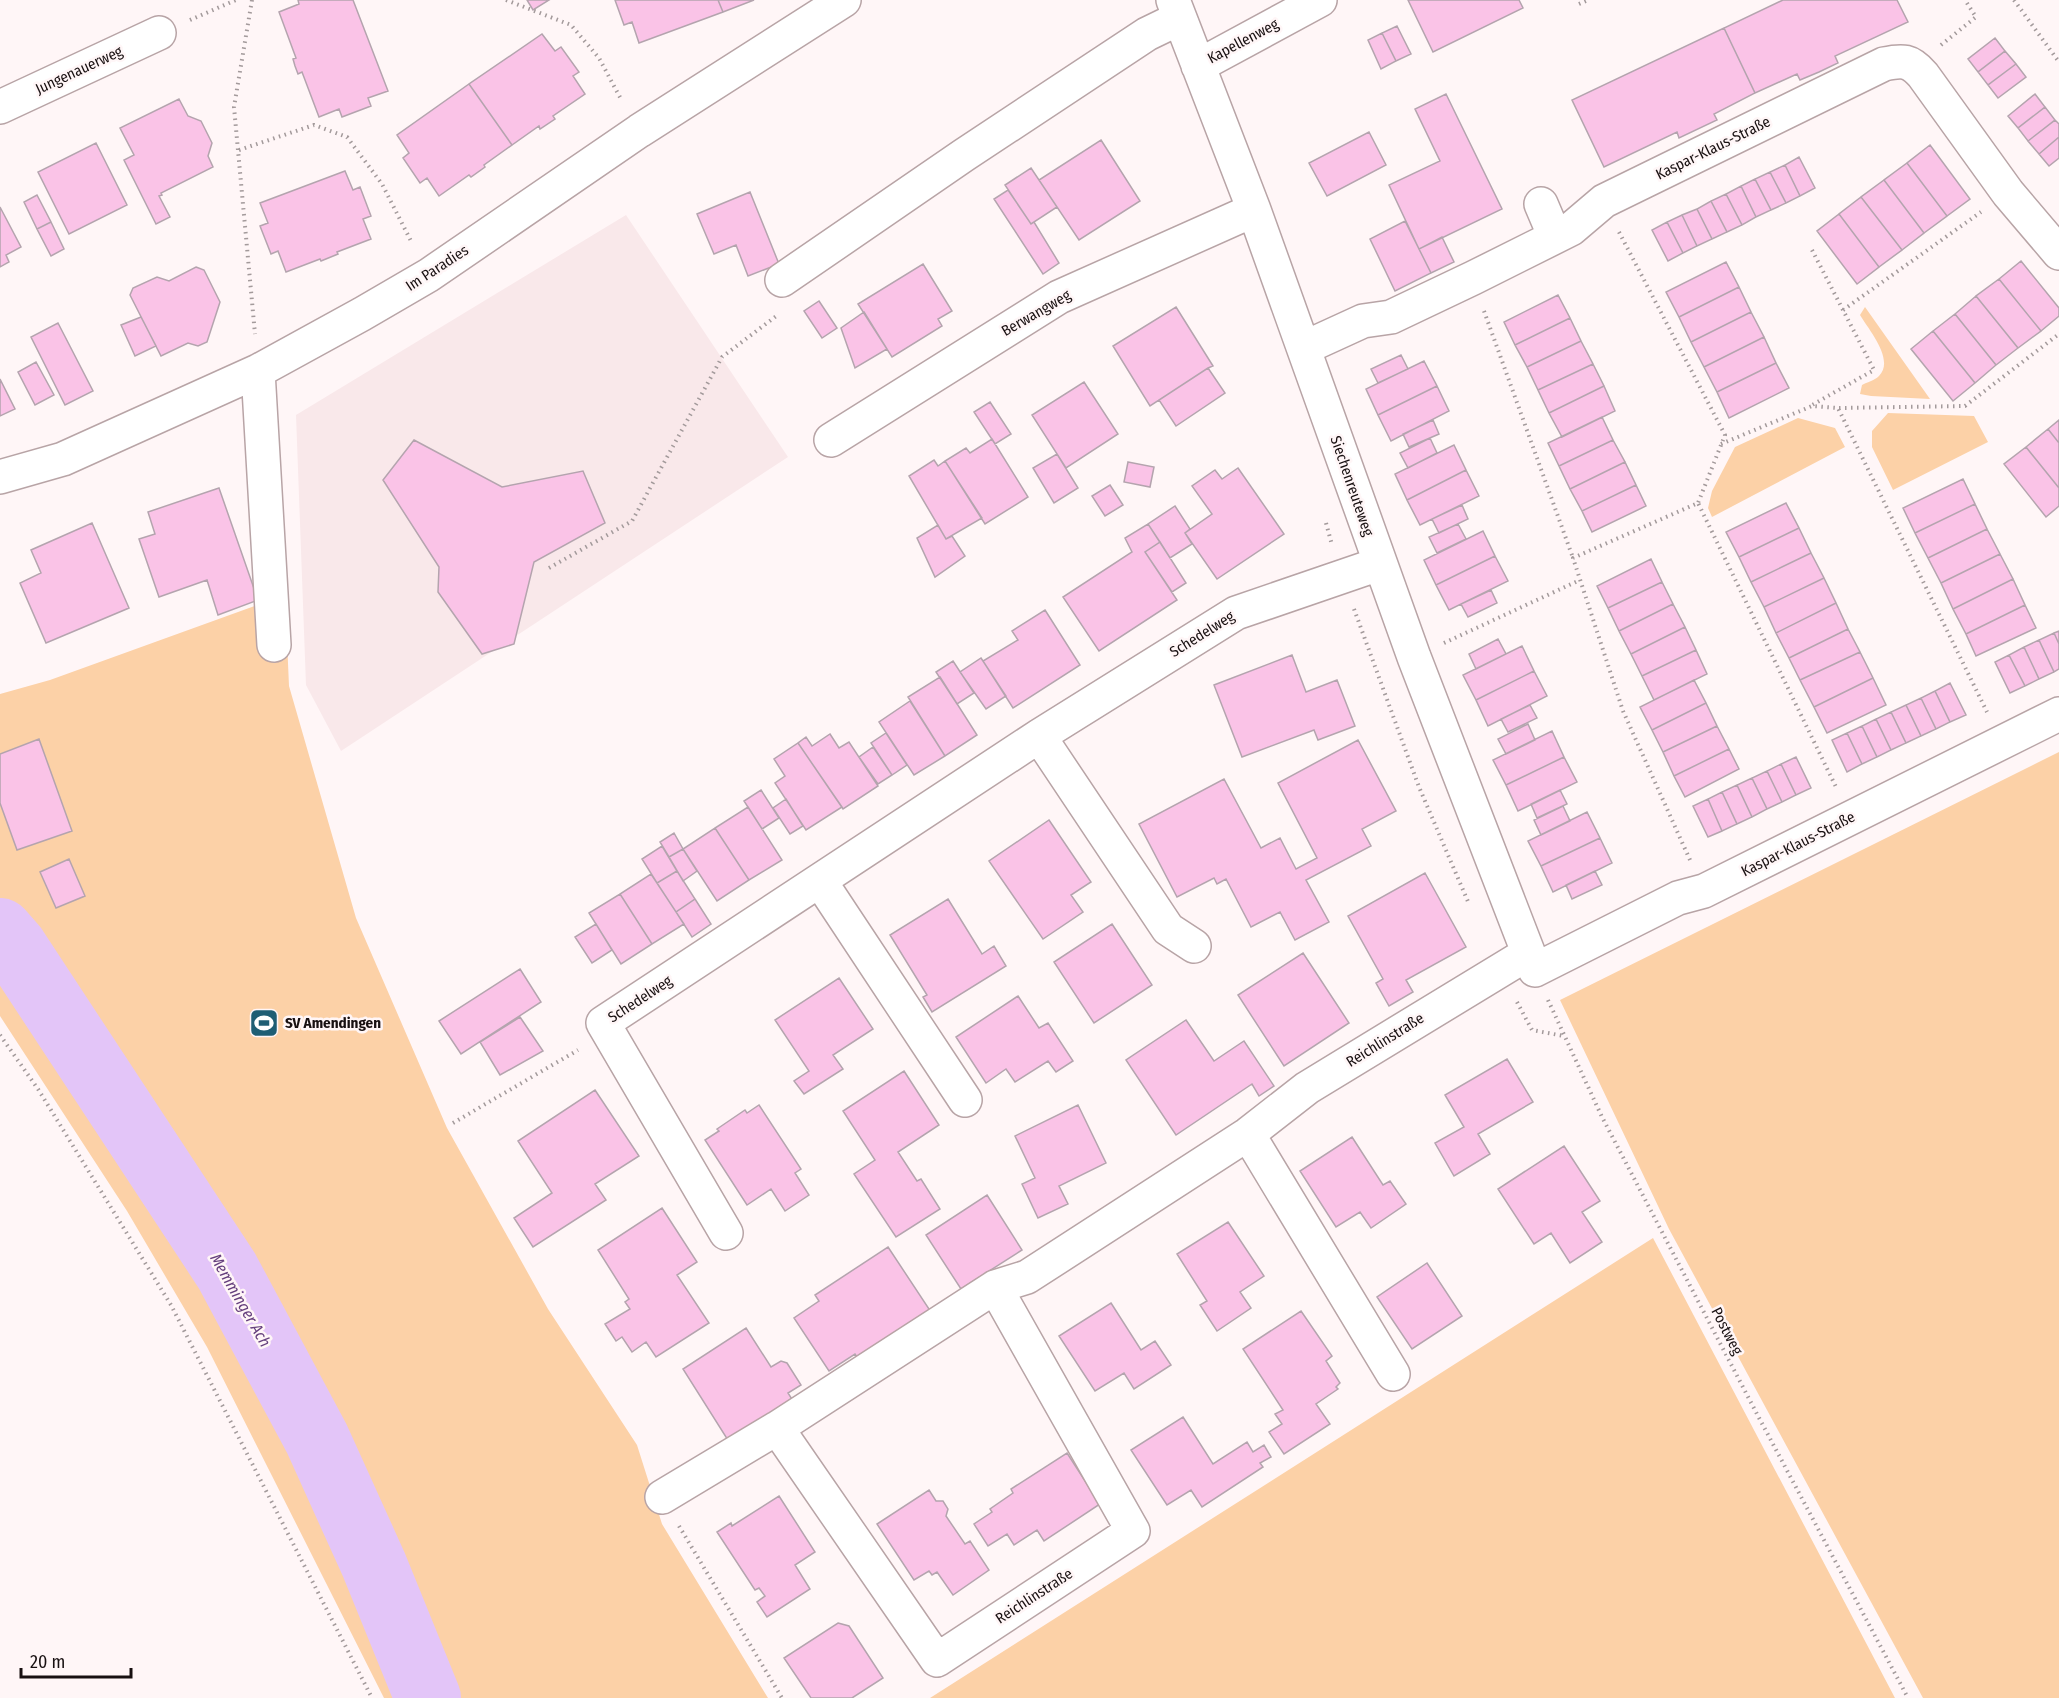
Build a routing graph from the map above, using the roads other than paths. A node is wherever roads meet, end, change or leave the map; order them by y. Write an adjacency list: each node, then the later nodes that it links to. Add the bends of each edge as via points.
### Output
1 (844, 0): 13 (street, Im Paradies, via 639,131 429,275)
2 (1320, 0): 5 (street, Kapellenweg)
3 (1177, 9): 5 (street, Siechenreuteweg); 11 (street, via 1147,34)
4 (159, 33): 6 (street, Jungenauerweg)
5 (1198, 66): 8 (street, Siechenreuteweg)
6 (0, 107)
7 (1541, 204): 9 (street)
8 (1254, 210): 12 (street, Siechenreuteweg); 14 (street, Berwangweg, via 1059,297)
9 (1555, 237): 10 (street, Kaspar-Klaus-Straße, via 1571,229 1604,201 1899,60 1914,65 1935,90 2008,192); 12 (street, Kaspar-Klaus-Straße, via 1391,317 1363,321)
10 (2059, 253)
11 (782, 280)
12 (1304, 348): 16 (street, Siechenreuteweg)
13 (258, 371): 15 (street, Im Paradies, via 63,459); 17 (street)
14 (831, 440)
15 (0, 477)
16 (1379, 564): 19 (street, Schedelweg, via 1236,612); 22 (street, Siechenreuteweg)
17 (274, 645)
18 (2059, 714): 22 (street, Kaspar-Klaus-Straße, via 1704,891 1678,898)
19 (1039, 736): 20 (street, Schedelweg); 21 (street, via 1168,929)
20 (820, 881): 23 (street); 25 (street, Schedelweg, via 603,1023)
21 (1194, 946)
22 (1531, 962): 24 (street, Reichlinstraße, via 1307,1088)
23 (965, 1100)
24 (1248, 1134): 26 (street, Reichlinstraße, via 1028,1277); 27 (street)
25 (726, 1233)
26 (995, 1287): 28 (street, Reichlinstraße); 28 (street, Reichlinstraße, via 1133,1531 937,1659)
27 (1393, 1374)
28 (777, 1428): 29 (street, Reichlinstraße)
29 (662, 1497)

